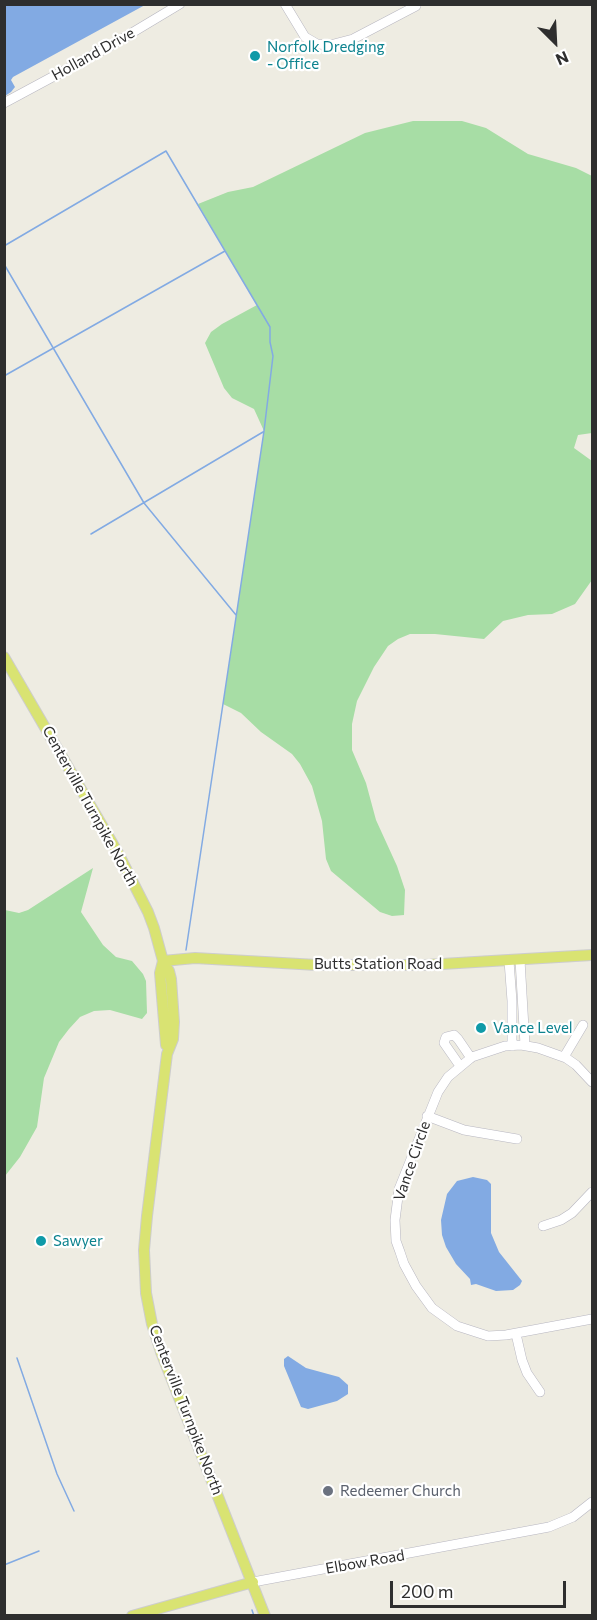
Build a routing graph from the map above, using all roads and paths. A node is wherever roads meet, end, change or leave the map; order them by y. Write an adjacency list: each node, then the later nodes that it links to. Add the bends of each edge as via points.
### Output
1 (180, 4): 4 (street, Holland Drive)
2 (285, 4): 3 (street, via 305,37 317,44 330,45 353,39)
3 (416, 6)
4 (4, 103)
5 (4, 657): 7 (main road, Centerville Turnpike North, via 131,877 154,928)
6 (592, 955): 8 (main road, Butts Station Road)
7 (163, 961): 8 (main road, Butts Station Road, via 195,958 369,966); 24 (main road, Centerville Turnpike North, via 173,992 173,1039 147,1216 146,1293 161,1352)
8 (515, 961): 10 (street); 11 (street)
9 (583, 1025): 12 (street)
10 (525, 1045): 11 (street, Vance Circle); 12 (street, Vance Circle)
11 (512, 1046): 13 (street, Vance Circle)
12 (564, 1057): 15 (street, Vance Circle)
13 (471, 1058): 14 (street, Vance Circle); 14 (street, via 454,1035 446,1037 444,1043)
14 (459, 1066): 16 (street, Vance Circle, via 438,1092)
15 (592, 1082)
16 (427, 1116): 17 (street, via 464,1130); 21 (street, Vance Circle, via 397,1199 396,1242 404,1264 432,1308 457,1326 488,1336)
17 (517, 1139)
18 (592, 1192): 19 (street, via 572,1214)
19 (543, 1226)
20 (592, 1319): 21 (street, Vance Circle)
21 (516, 1334): 22 (street, via 527,1373)
22 (540, 1392)
23 (592, 1502): 24 (street, Elbow Road, via 573,1517 529,1532)
24 (253, 1582): 25 (main road, Elbow Road); 26 (main road, Centerville Turnpike North)
25 (132, 1616)
26 (265, 1616)

